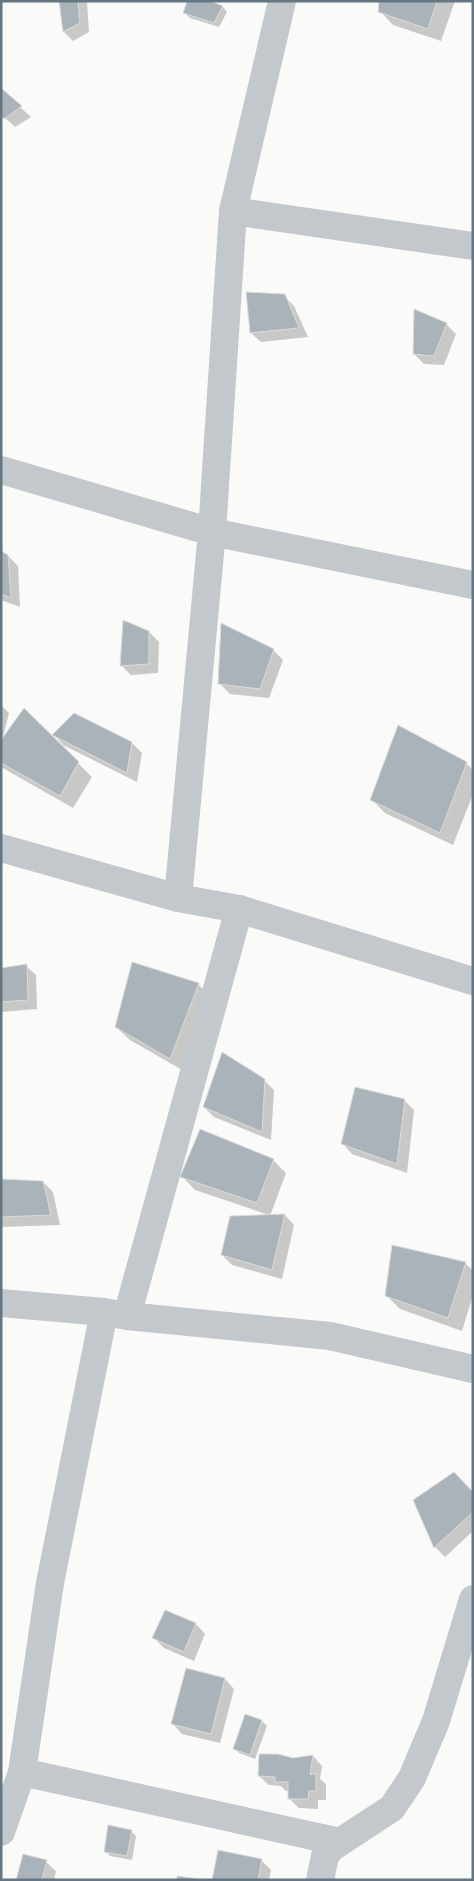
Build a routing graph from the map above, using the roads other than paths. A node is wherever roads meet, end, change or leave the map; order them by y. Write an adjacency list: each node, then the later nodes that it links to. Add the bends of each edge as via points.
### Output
1 (282, 1): 2 (street)
2 (233, 211): 3 (street); 5 (street)
3 (473, 246)
4 (1, 470): 5 (street)
5 (212, 532): 6 (street); 8 (street)
6 (473, 585)
7 (1, 848): 8 (street)
8 (178, 898): 9 (street)
9 (239, 909): 10 (street); 12 (street)
10 (473, 981)
11 (1, 1303): 12 (street)
12 (115, 1314): 13 (street, via 330,1336); 15 (street, via 50,1583)
13 (473, 1370)
14 (473, 1599): 17 (street, via 436,1720 412,1778 392,1808)
15 (22, 1772): 16 (street); 17 (street)
16 (1, 1832)
17 (340, 1842): 18 (street, via 325,1856)
18 (320, 1880)

